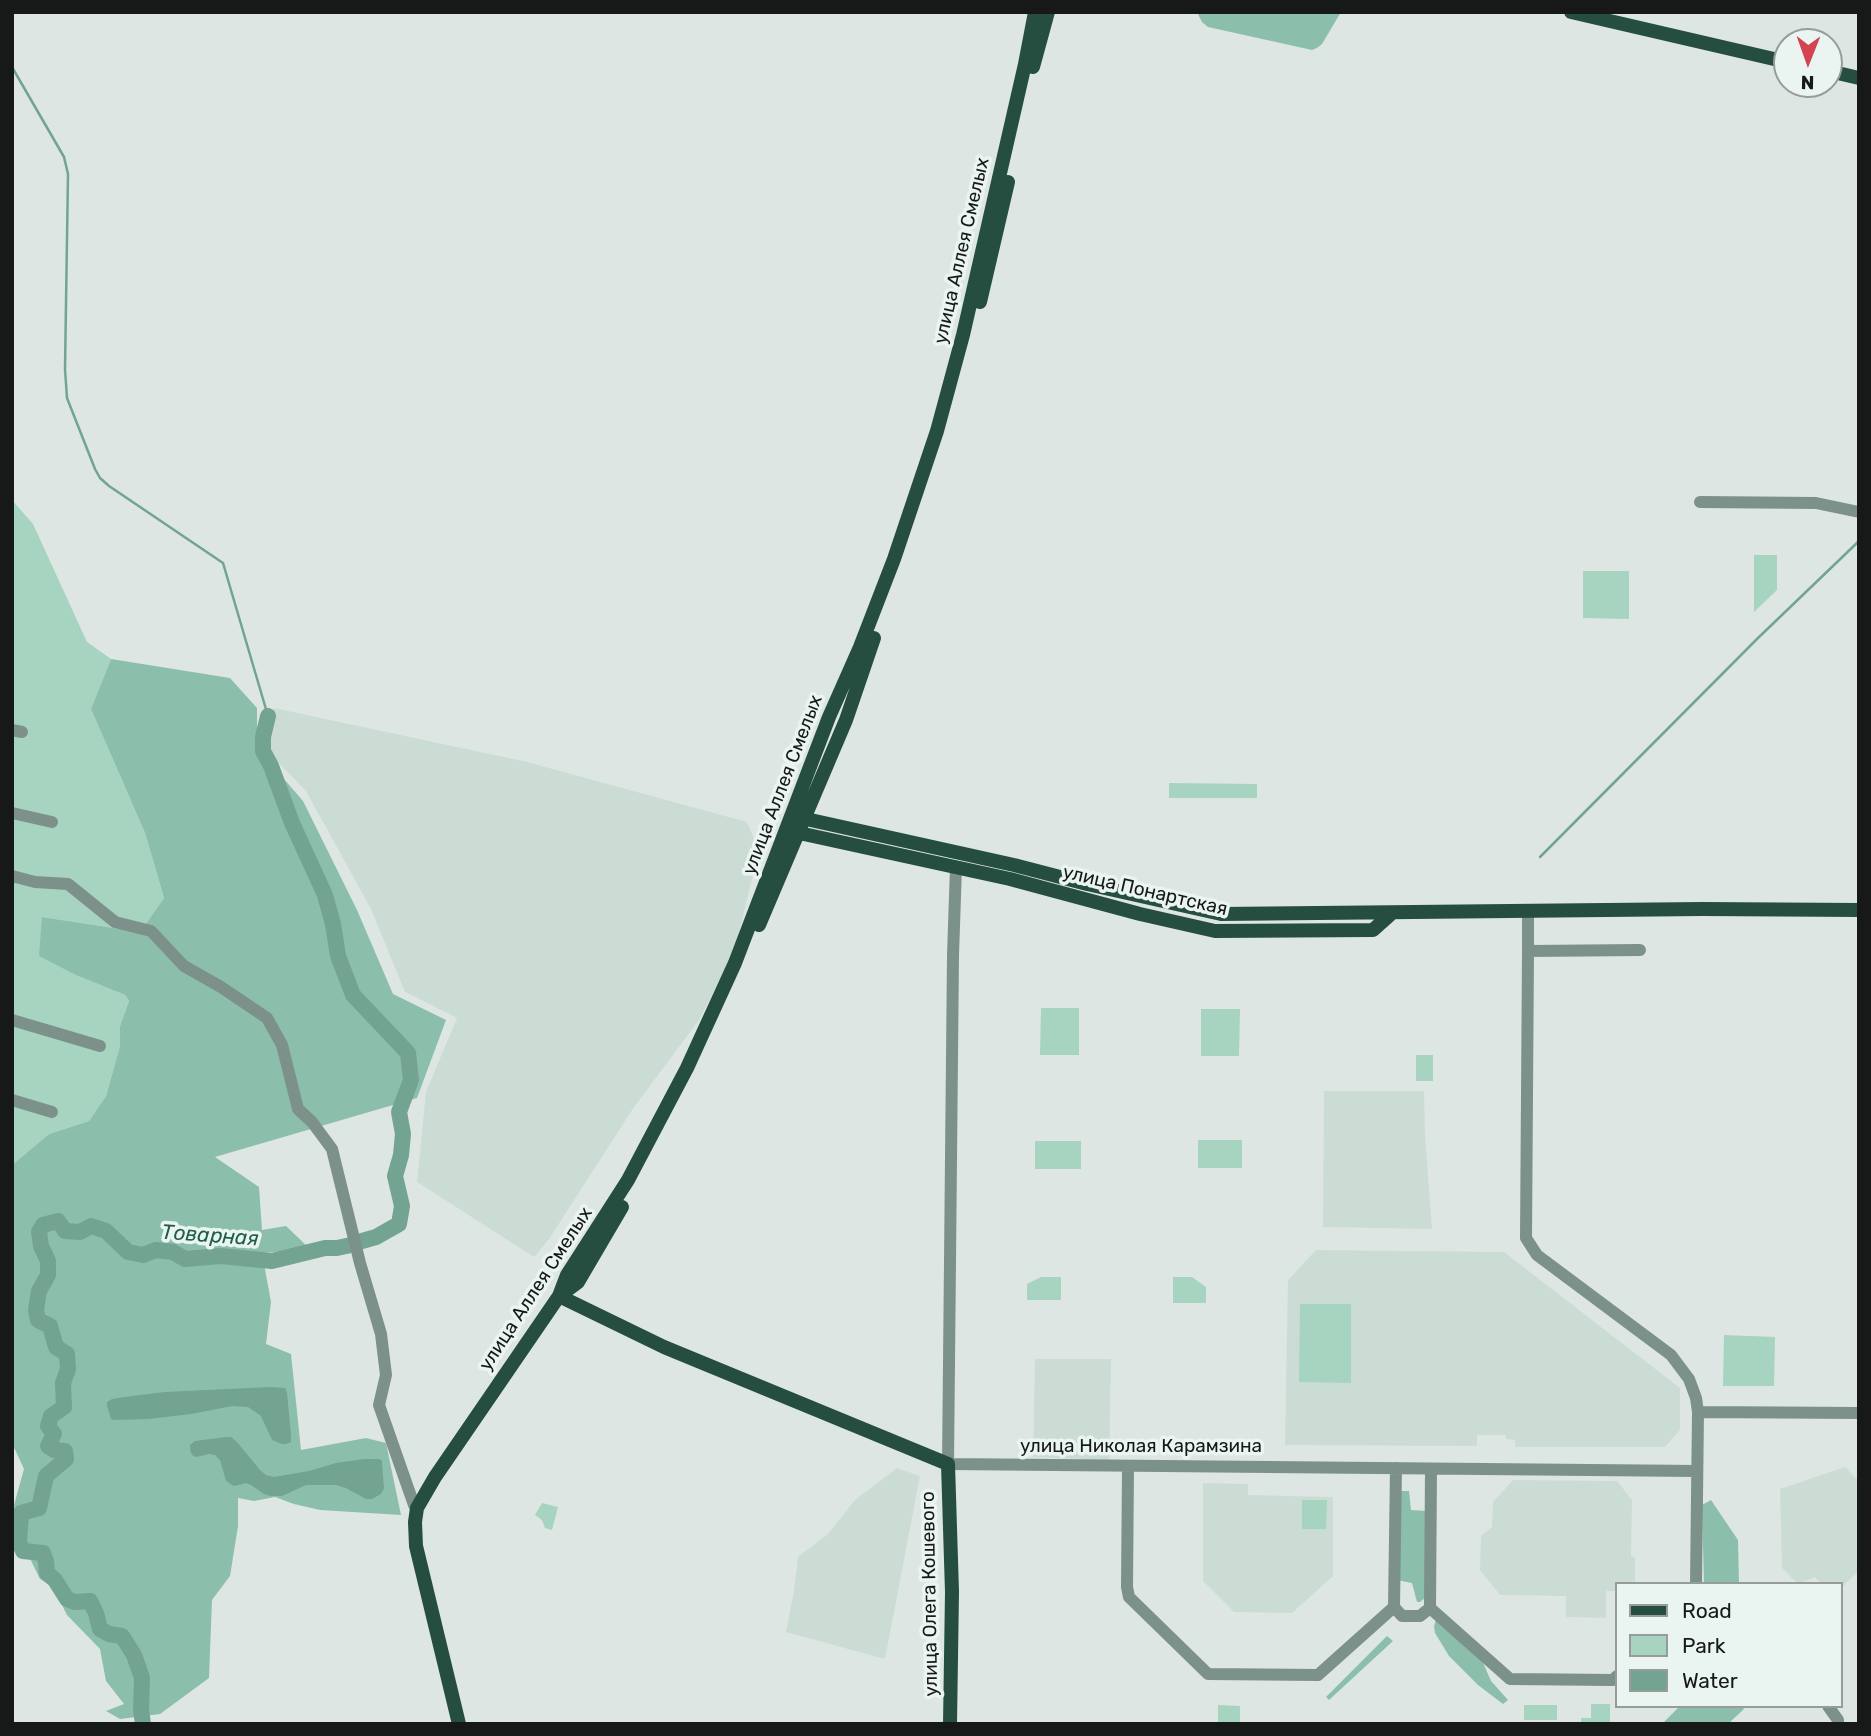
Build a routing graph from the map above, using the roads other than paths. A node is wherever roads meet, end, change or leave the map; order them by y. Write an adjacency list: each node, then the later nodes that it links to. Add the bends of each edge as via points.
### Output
1 (1035, 12): 9 (main road, улица Аллея Смелых, via 937,431 894,559 829,717)
2 (1048, 12): 9 (main road, via 939,457 846,720)
3 (1571, 12): 4 (main road)
4 (1773, 59)
5 (1700, 502): 6 (street, via 1816,503)
6 (1859, 512)
7 (12, 813): 8 (street)
8 (52, 822)
9 (795, 824): 10 (main road, улица Понартская); 11 (main road, улица Понартская); 24 (main road, улица Аллея Смелых, via 687,1068)
10 (956, 867): 11 (main road, улица Понартская); 27 (street)
11 (1012, 872): 15 (main road, улица Понартская, via 1221,914); 17 (main road, улица Понартская, via 1140,914 1215,931)
12 (12, 876): 32 (street, улица Аллея Смелых, via 68,884 115,922 151,931 184,966 267,1018 282,1045 298,1109 332,1149 381,1334 386,1375 379,1405)
13 (1859, 910): 14 (main road, улица Понартская)
14 (1528, 911): 16 (main road, улица Понартская); 19 (street)
15 (1372, 913): 16 (main road, улица Понартская); 17 (main road)
16 (1392, 913): 17 (main road)
17 (1373, 930)
18 (1640, 950): 19 (street)
19 (1528, 951): 25 (street, via 1525,1238 1537,1255 1671,1355 1689,1379)
20 (12, 1020): 21 (street)
21 (100, 1046)
22 (12, 1100): 23 (street)
23 (52, 1112)
24 (559, 1296): 27 (main road, улица Николая Карамзина, via 664,1347); 32 (main road, улица Аллея Смелых)
25 (1698, 1412): 26 (street); 31 (street)
26 (1859, 1413)
27 (948, 1464): 28 (street, улица Николая Карамзина); 39 (main road, улица Олега Кошевого)
28 (1128, 1466): 29 (street, улица Николая Карамзина); 34 (street, via 1129,1597 1208,1674 1318,1675)
29 (1396, 1468): 30 (street, улица Николая Карамзина); 34 (street)
30 (1431, 1469): 31 (street, улица Николая Карамзина); 35 (street)
31 (1697, 1471): 33 (street)
32 (417, 1508): 38 (main road, улица Аллея Смелых, via 416,1546)
33 (1696, 1582)
34 (1394, 1607): 35 (street, via 1402,1616 1420,1616)
35 (1430, 1608): 36 (street, via 1510,1679)
36 (1616, 1677)
37 (1830, 1708): 40 (street)
38 (459, 1724)
39 (950, 1724)
40 (1838, 1724)

